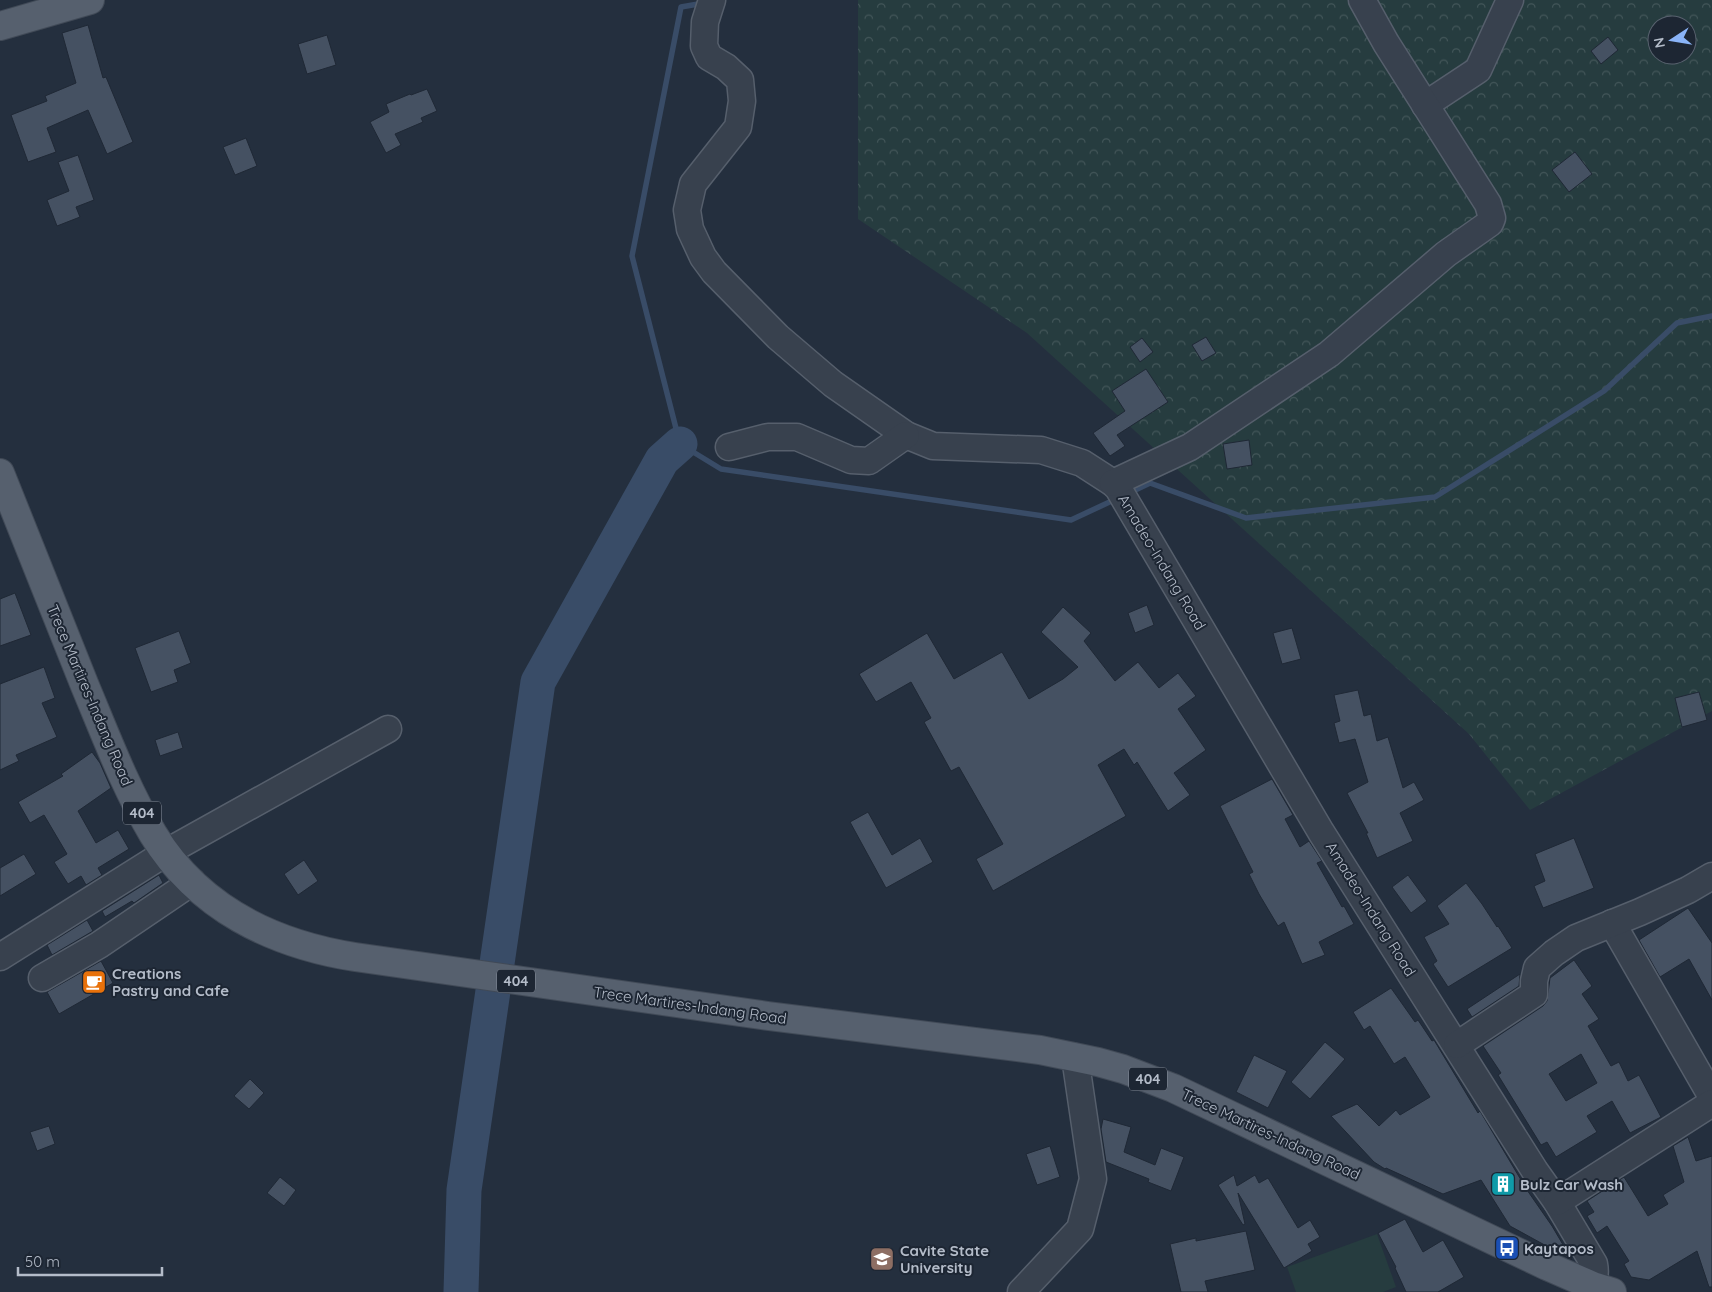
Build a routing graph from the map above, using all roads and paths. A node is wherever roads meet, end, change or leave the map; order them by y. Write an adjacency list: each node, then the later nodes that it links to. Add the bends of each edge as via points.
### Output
1 (90, 0): 5 (main road)
2 (1362, 0): 6 (street)
3 (1510, 0): 6 (street, via 1478,70)
4 (709, 11): 7 (street, Amadeo-Indang Road, via 704,46 709,57 740,80 742,101 738,127 693,184 687,210 690,230 703,257 728,288 778,337 833,384)
5 (0, 26)
6 (1425, 106): 10 (street, via 1488,204 1492,218 1490,223 1446,254 1329,354 1190,448)
7 (906, 435): 8 (street, via 869,460 851,460 797,438 768,437); 10 (street, Amadeo-Indang Road, via 932,446 1040,450 1082,463)
8 (729, 447)
9 (0, 472): 12 (main road, Trece Martires-Indang Road / 404, via 119,766 154,835)
10 (1116, 486): 18 (street, Amadeo-Indang Road, via 1321,832)
11 (388, 729): 12 (street)
12 (167, 852): 14 (main road, Trece Martires-Indang Road / 404); 16 (street)
13 (1712, 876): 15 (street)
14 (192, 882): 17 (street, via 99,945); 19 (main road, Trece Martires-Indang Road / 404, via 243,921 291,942 335,954)
15 (1612, 923): 18 (street, via 1576,938 1554,953 1537,968 1534,994); 20 (street)
16 (0, 957)
17 (42, 978)
18 (1457, 1045): 22 (street, Amadeo-Indang Road)
19 (1075, 1057): 23 (main road, Trece Martires-Indang Road / 404, via 1123,1069 1173,1088); 24 (street, via 1093,1179 1080,1229)
20 (1712, 1097)
21 (1712, 1104): 22 (street)
22 (1557, 1202): 23 (street, Amadeo-Indang Road, via 1590,1258)
23 (1598, 1290)
24 (1021, 1292)

